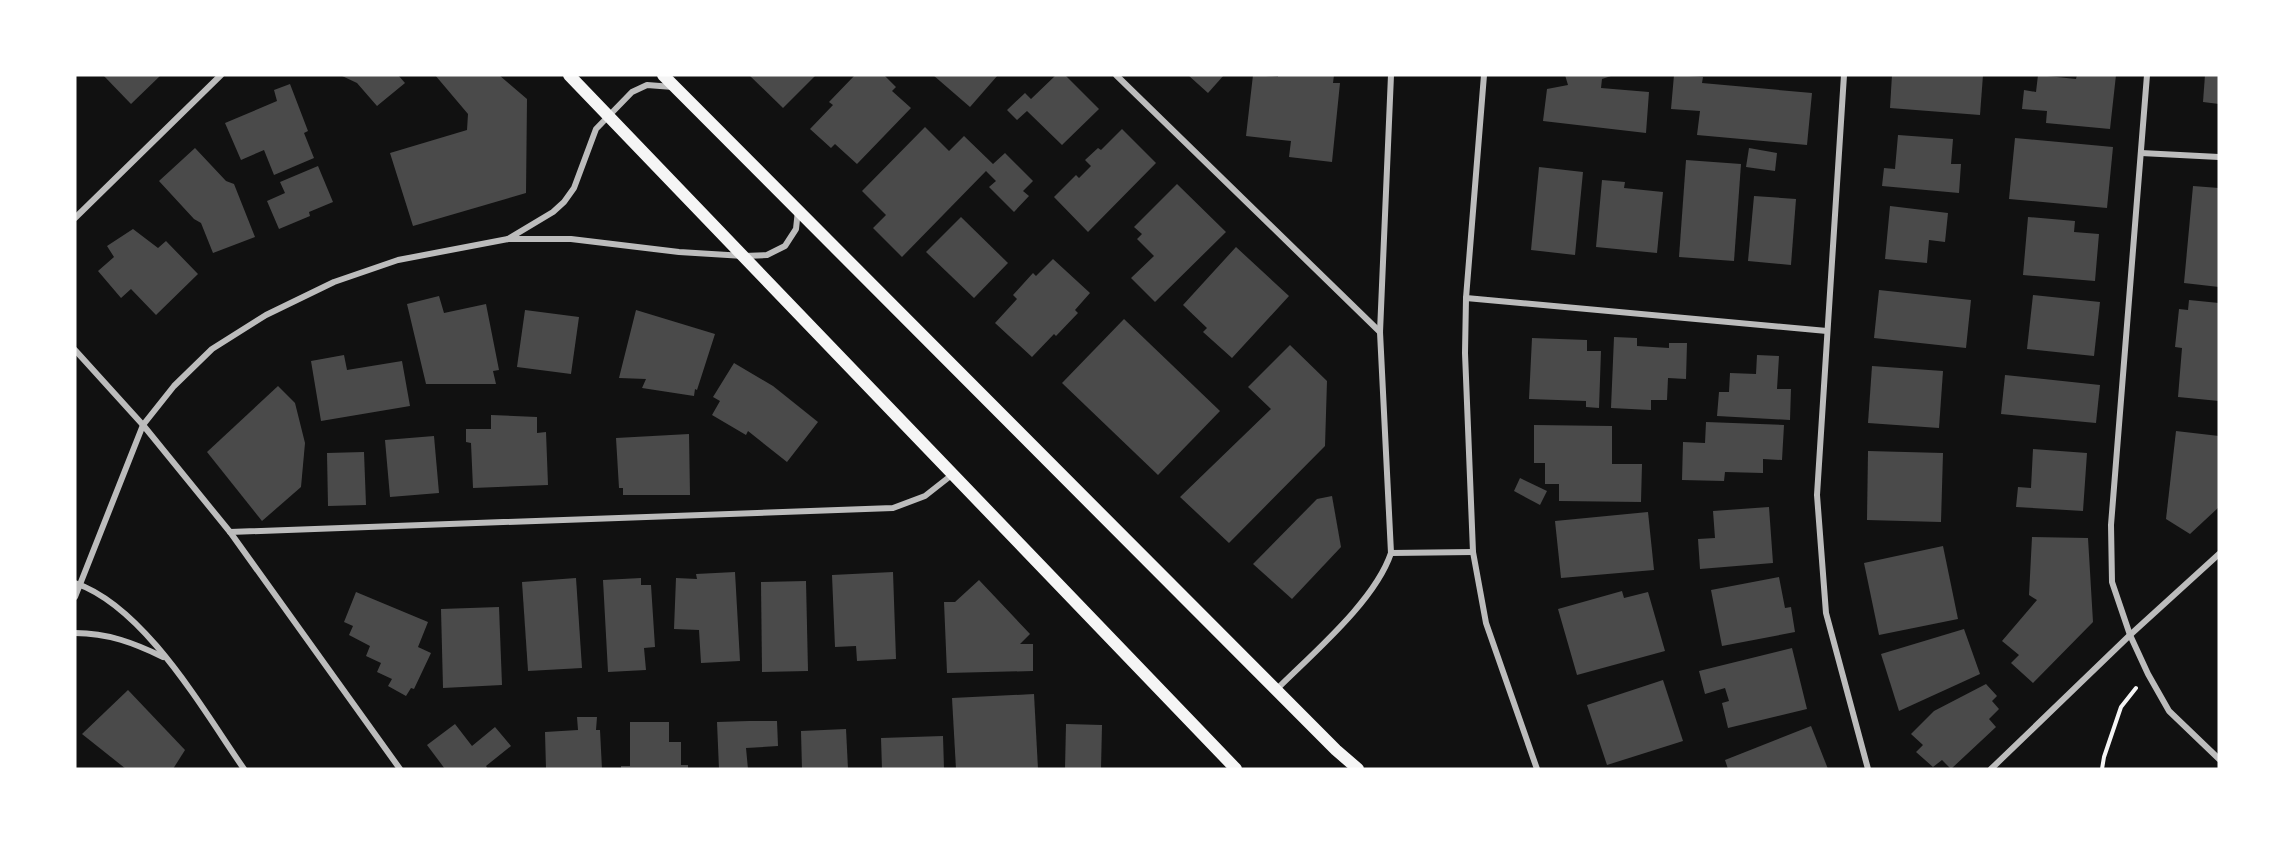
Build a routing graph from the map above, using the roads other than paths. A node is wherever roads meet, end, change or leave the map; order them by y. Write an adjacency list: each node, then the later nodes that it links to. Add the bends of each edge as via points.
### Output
1 (221, 75): 14 (street)
2 (569, 75): 10 (main road)
3 (663, 75): 9 (main road)
4 (1116, 75): 19 (street)
5 (1392, 75): 19 (street)
6 (1484, 75): 17 (street)
7 (1844, 75): 18 (street)
8 (2147, 75): 11 (street)
9 (675, 87): 10 (street, via 638,88); 13 (main road)
10 (608, 115): 15 (street, via 596,129 574,188 564,202); 16 (main road)
11 (2141, 153): 12 (street); 31 (street, via 2111,525 2112,582)
12 (2219, 157)
13 (798, 208): 16 (street, via 796,229 785,246 767,255); 33 (main road)
14 (75, 218)
15 (508, 240): 16 (street, via 571,239); 21 (street, via 398,260 334,282 266,315 212,349 174,386)
16 (744, 256): 22 (main road)
17 (1466, 298): 18 (street); 24 (street)
18 (1827, 331): 40 (street, via 1817,495 1826,613)
19 (1380, 332): 25 (street)
20 (75, 350): 21 (street)
21 (143, 425): 23 (street); 28 (street)
22 (953, 473): 23 (street, via 925,496 893,508); 37 (main road)
23 (230, 532): 36 (street)
24 (1473, 552): 25 (street); 39 (street, via 1486,623)
25 (1391, 553): 33 (street, via 1365,600)
26 (2219, 554): 31 (street)
27 (75, 578): 28 (street)
28 (77, 584): 29 (street); 32 (street, via 128,615)
29 (75, 597)
30 (75, 633): 32 (street, via 113,636)
31 (2130, 635): 34 (street, via 2169,711); 41 (street)
32 (166, 658): 35 (street)
33 (1276, 690): 38 (main road)
34 (2219, 759)
35 (244, 769)
36 (400, 769)
37 (1236, 769)
38 (1358, 769)
39 (1537, 769)
40 (1868, 769)
41 (1991, 769)

